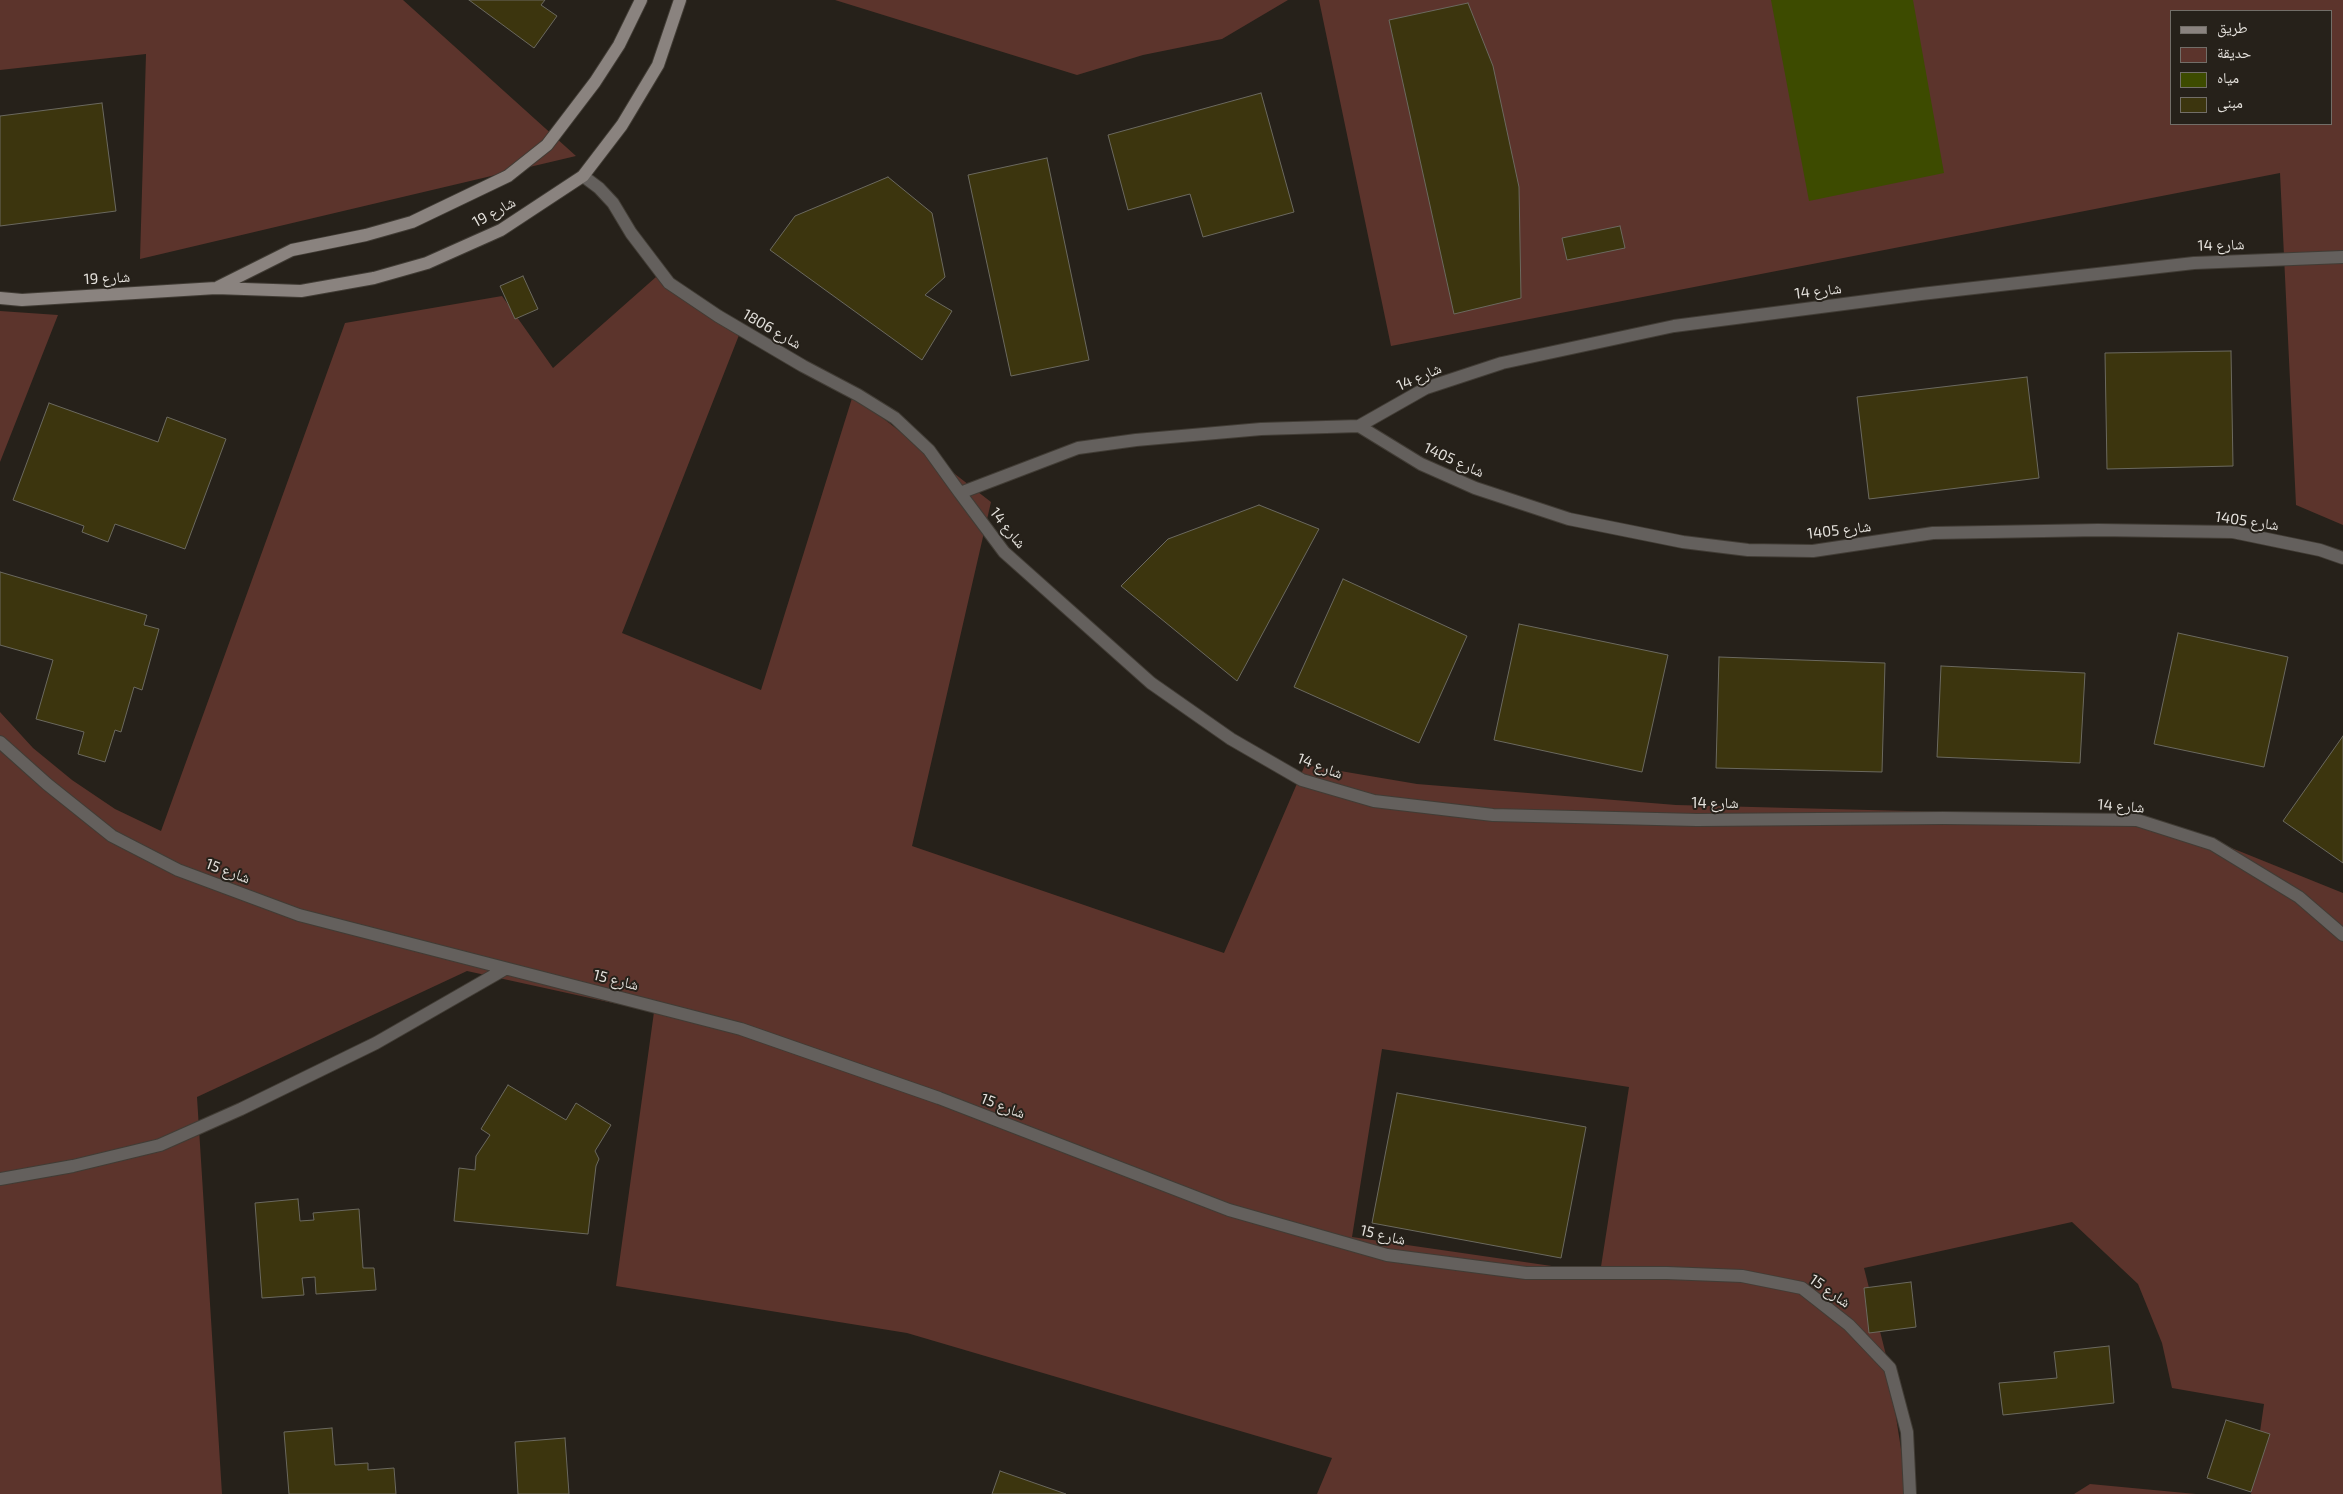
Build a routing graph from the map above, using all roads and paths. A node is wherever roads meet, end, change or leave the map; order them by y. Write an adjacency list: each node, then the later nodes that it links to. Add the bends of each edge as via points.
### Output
1 (642, 0): 5 (main road, شارع 19, via 595,82 547,145 508,176 412,222 292,250)
2 (680, 0): 3 (main road, شارع 19, via 658,65 622,125)
3 (583, 176): 5 (main road, شارع 19, via 501,230 427,263 374,278 301,291); 8 (street, شارع 1806, via 613,203 669,284 718,316 895,418 929,450)
4 (2343, 257): 7 (street, شارع 14, via 2194,262 1674,326 1492,366 1426,388)
5 (216, 288): 6 (main road, شارع 19, via 22,300)
6 (0, 298)
7 (1359, 426): 8 (street, شارع 14, via 1261,429 1078,448); 9 (street, شارع 1405, via 1422,464 1475,488 1569,519 1683,542 1748,550 1813,551 1933,533 2223,532 2320,550)
8 (960, 492): 11 (street, شارع 14, via 1004,552 1150,684 1230,739 1302,780 1374,801 1493,815 1697,820 2137,820 2212,844 2299,896)
9 (2343, 558)
10 (0, 742): 12 (street, شارع 15, via 46,784 112,836 178,870 299,915)
11 (2343, 935)
12 (505, 969): 13 (street, via 376,1043 160,1145); 14 (street, شارع 15, via 741,1029 939,1098 1229,1210 1387,1255 1526,1273 1742,1276 1802,1288 1849,1325 1890,1368 1907,1432)
13 (0, 1179)
14 (1910, 1494)

